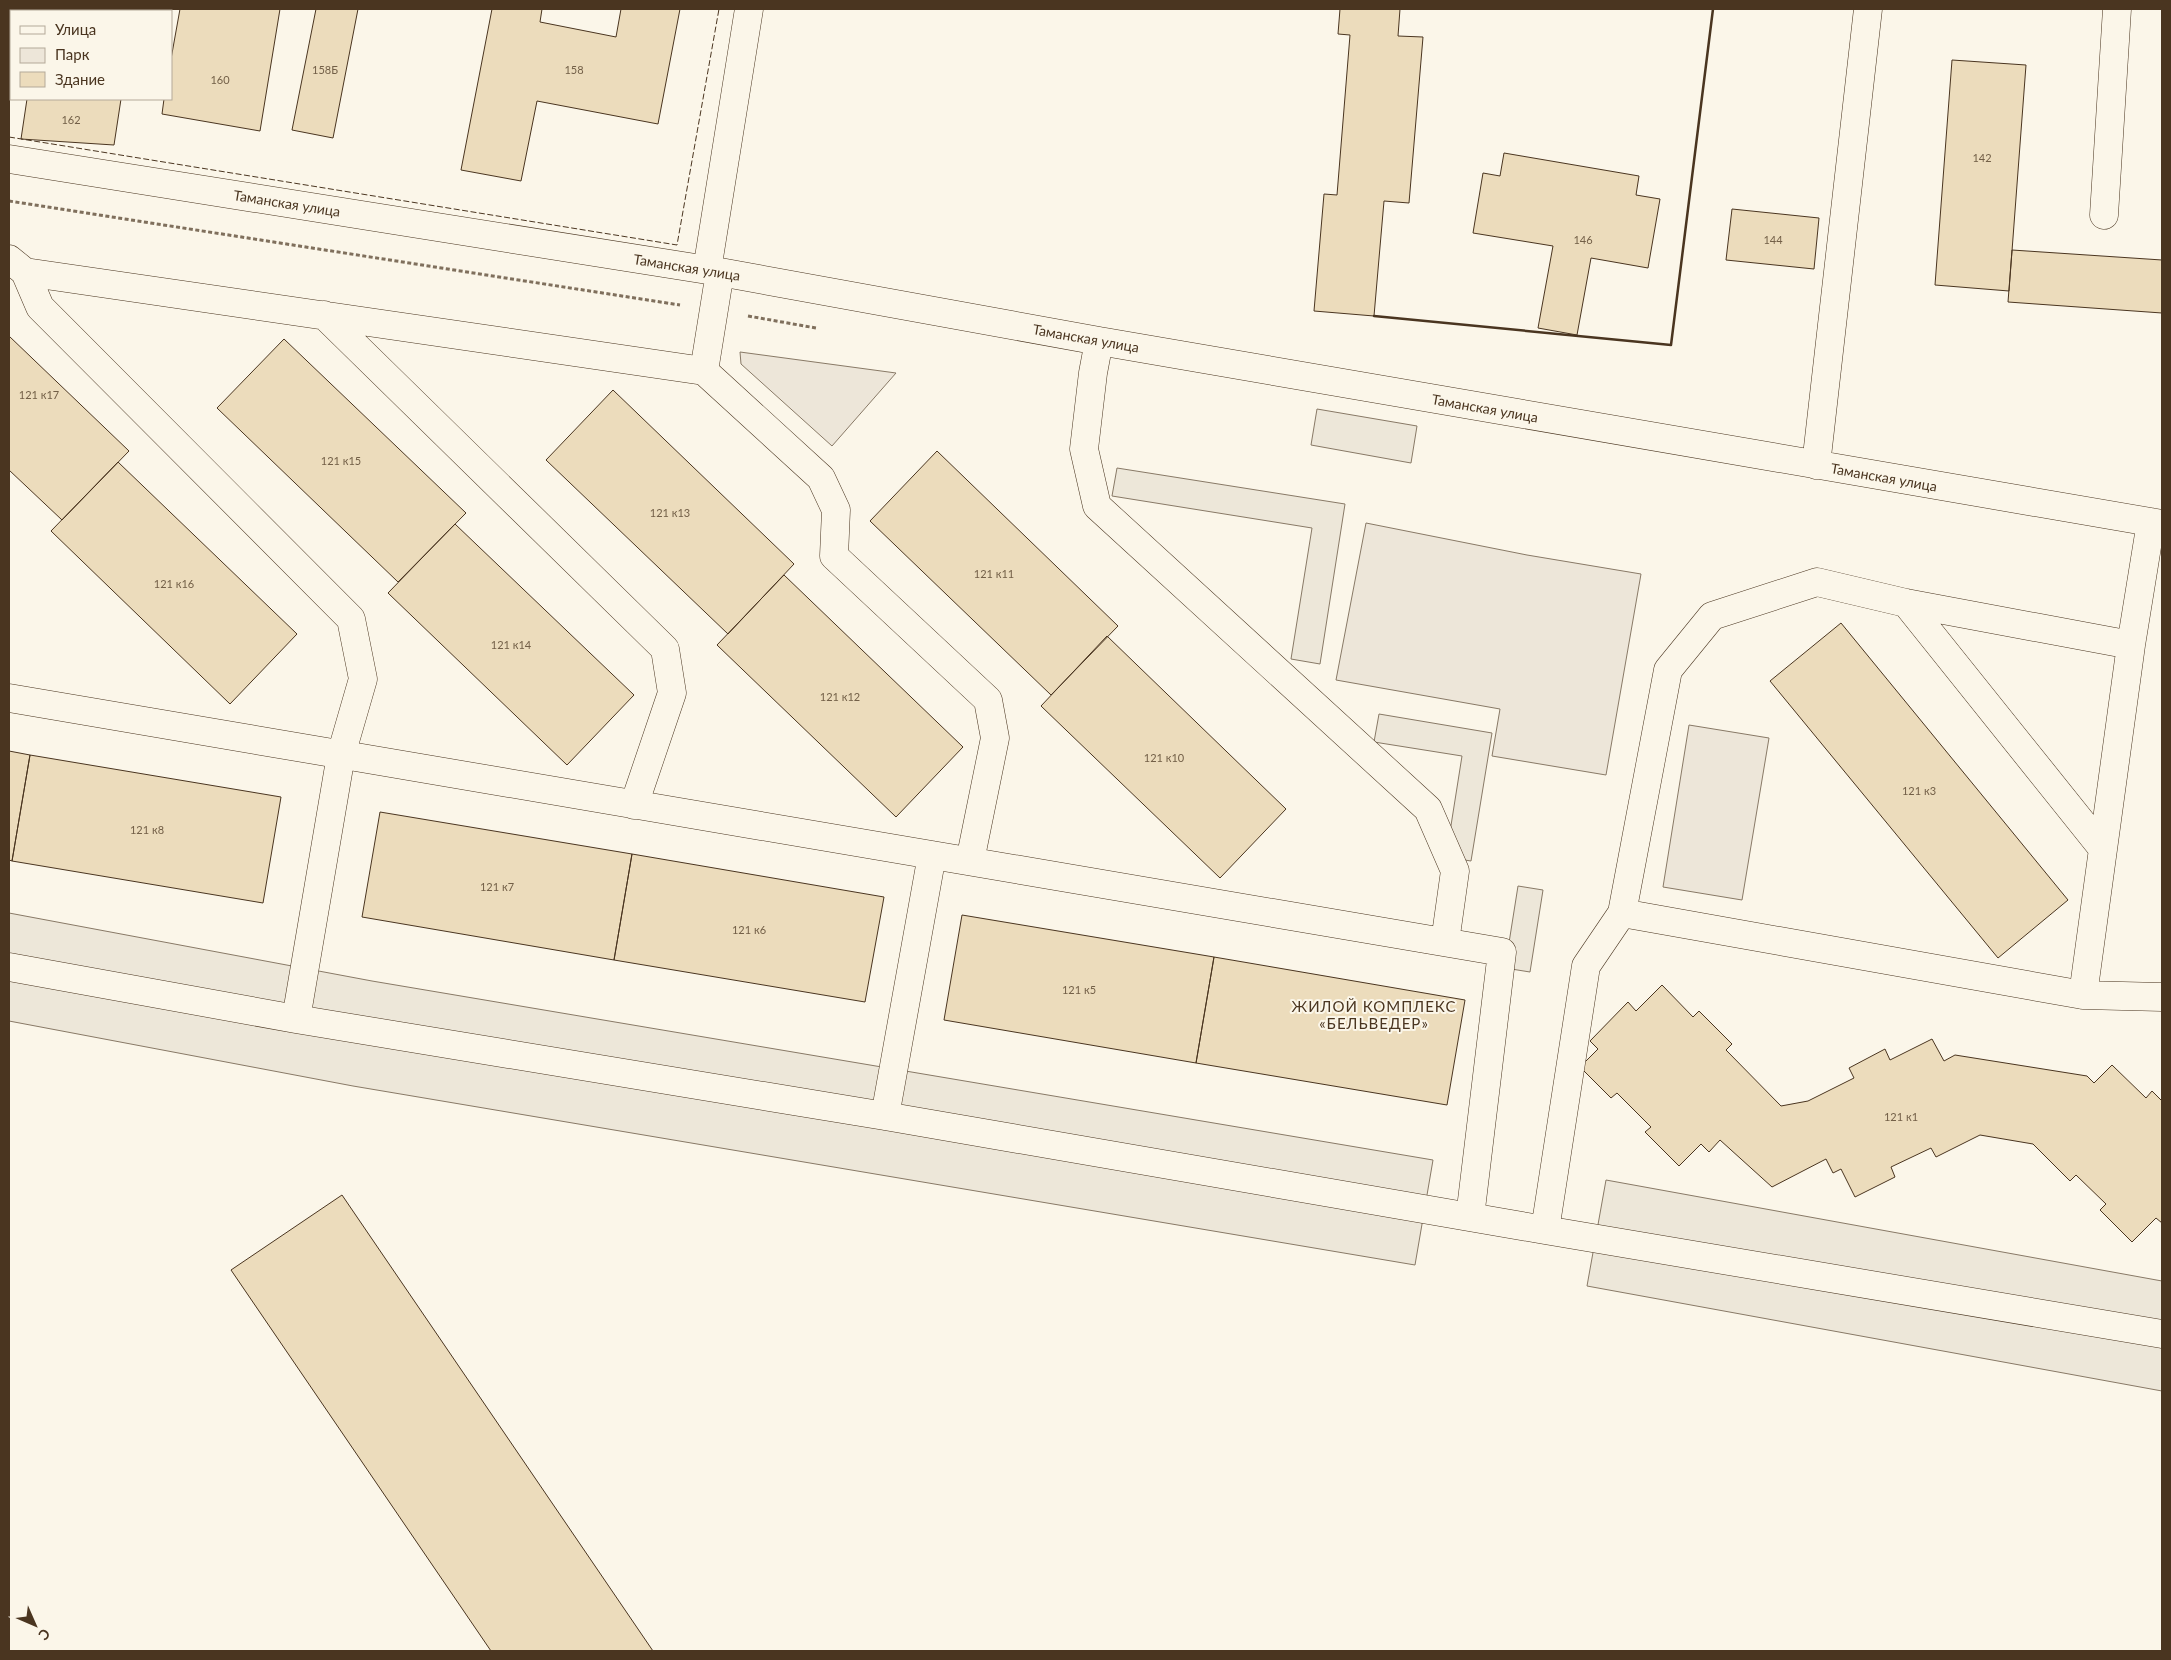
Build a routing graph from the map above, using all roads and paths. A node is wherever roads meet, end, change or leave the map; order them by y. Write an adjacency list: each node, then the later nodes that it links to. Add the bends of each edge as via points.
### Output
1 (749, 9): 7 (street)
2 (2117, 9): 5 (street)
3 (1868, 10): 11 (street)
4 (9, 159): 7 (street, Таманская улица)
5 (2104, 215)
6 (17, 265): 8 (street); 16 (street, via 40,307 351,619 363,680)
7 (713, 271): 9 (street, Таманская улица); 10 (street)
8 (324, 315): 10 (street); 17 (street, via 665,649 672,693)
9 (1100, 340): 11 (street, Таманская улица); 22 (street, via 1084,449 1097,506 1428,809 1455,871)
10 (704, 371): 20 (street, via 821,478 836,510 834,556 988,700 995,738)
11 (1816, 465): 12 (street, Таманская улица)
12 (2157, 523): 14 (street)
13 (1906, 603): 14 (street); 18 (street); 21 (street, via 1817,582 1712,616 1668,670)
14 (2131, 644): 18 (street)
15 (9, 698): 16 (street)
16 (341, 754): 17 (street); 26 (street)
17 (634, 805): 19 (street)
18 (2103, 849): 24 (street)
19 (932, 855): 20 (street); 27 (street)
20 (970, 861): 22 (street)
21 (1622, 913): 24 (street); 29 (street, via 1586,966)
22 (1445, 942): 28 (street, via 1502,952)
23 (9, 967): 26 (street)
24 (2083, 995): 25 (street)
25 (2162, 997)
26 (296, 1019): 27 (street)
27 (885, 1116): 28 (street)
28 (1470, 1218): 29 (street)
29 (1545, 1230): 30 (street)
30 (2162, 1334)

